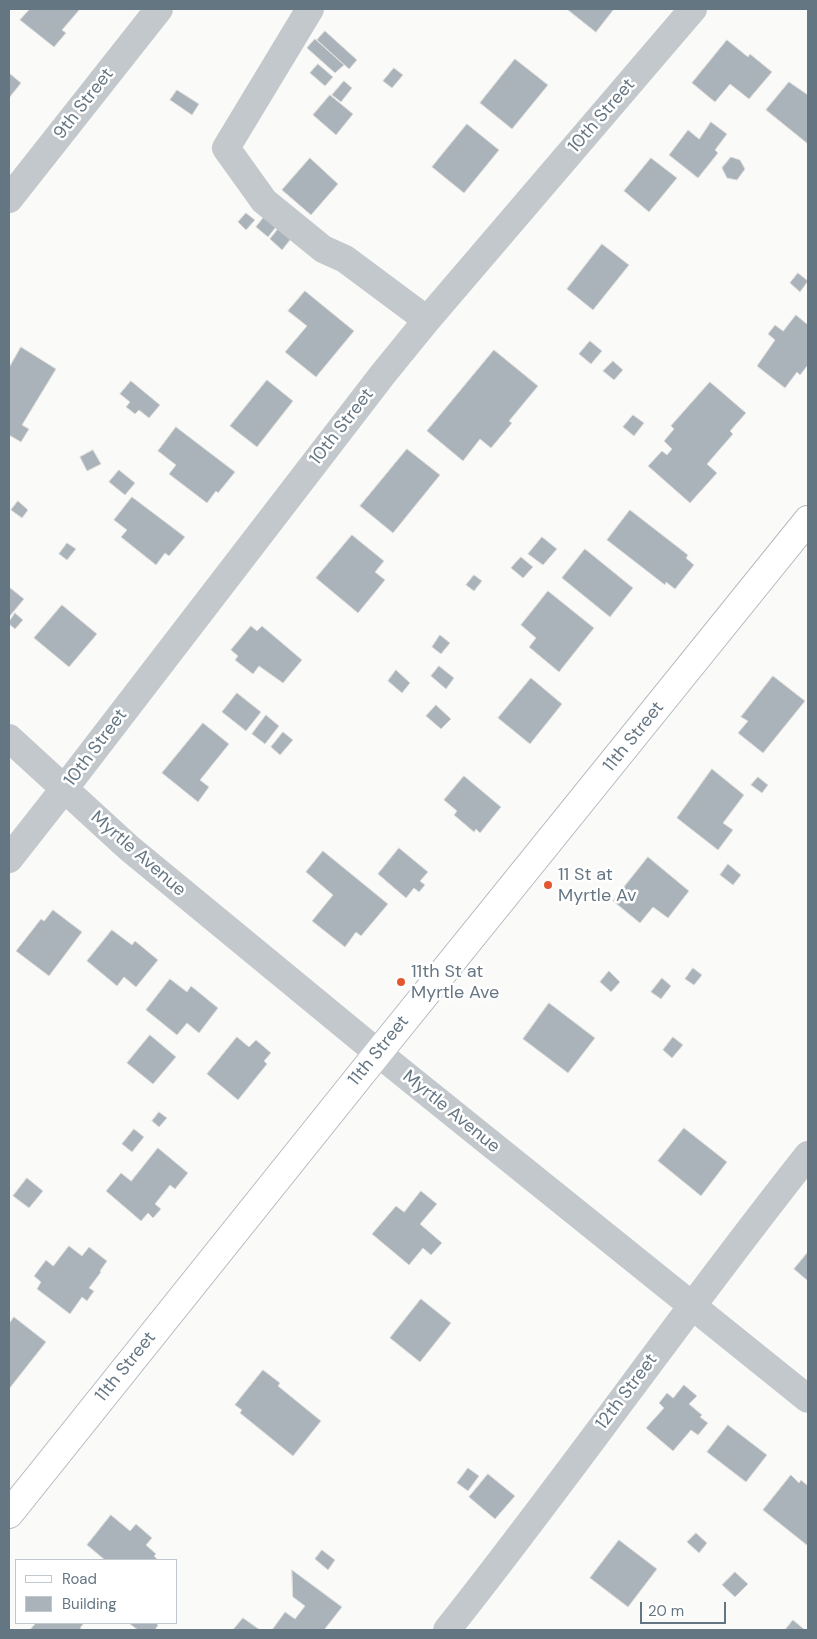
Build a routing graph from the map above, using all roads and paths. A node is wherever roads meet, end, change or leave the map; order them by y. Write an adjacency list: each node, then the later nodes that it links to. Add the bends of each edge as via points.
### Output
1 (158, 9): 4 (street, 9th Street)
2 (310, 9): 5 (street, via 226,148 264,201 323,249 345,259)
3 (693, 9): 5 (street, 10th Street)
4 (9, 199)
5 (427, 320): 8 (street, 10th Street)
6 (808, 520): 10 (main road, 11th Street)
7 (9, 738): 8 (street, Myrtle Avenue)
8 (64, 789): 9 (street, 10th Street); 10 (street, Myrtle Avenue, via 129,848)
9 (9, 859)
10 (378, 1053): 12 (street, Myrtle Avenue); 14 (main road, 11th Street)
11 (808, 1155): 12 (street, 12th Street)
12 (692, 1305): 13 (street, Myrtle Avenue); 15 (street, 12th Street)
13 (808, 1399)
14 (9, 1514)
15 (447, 1630)

